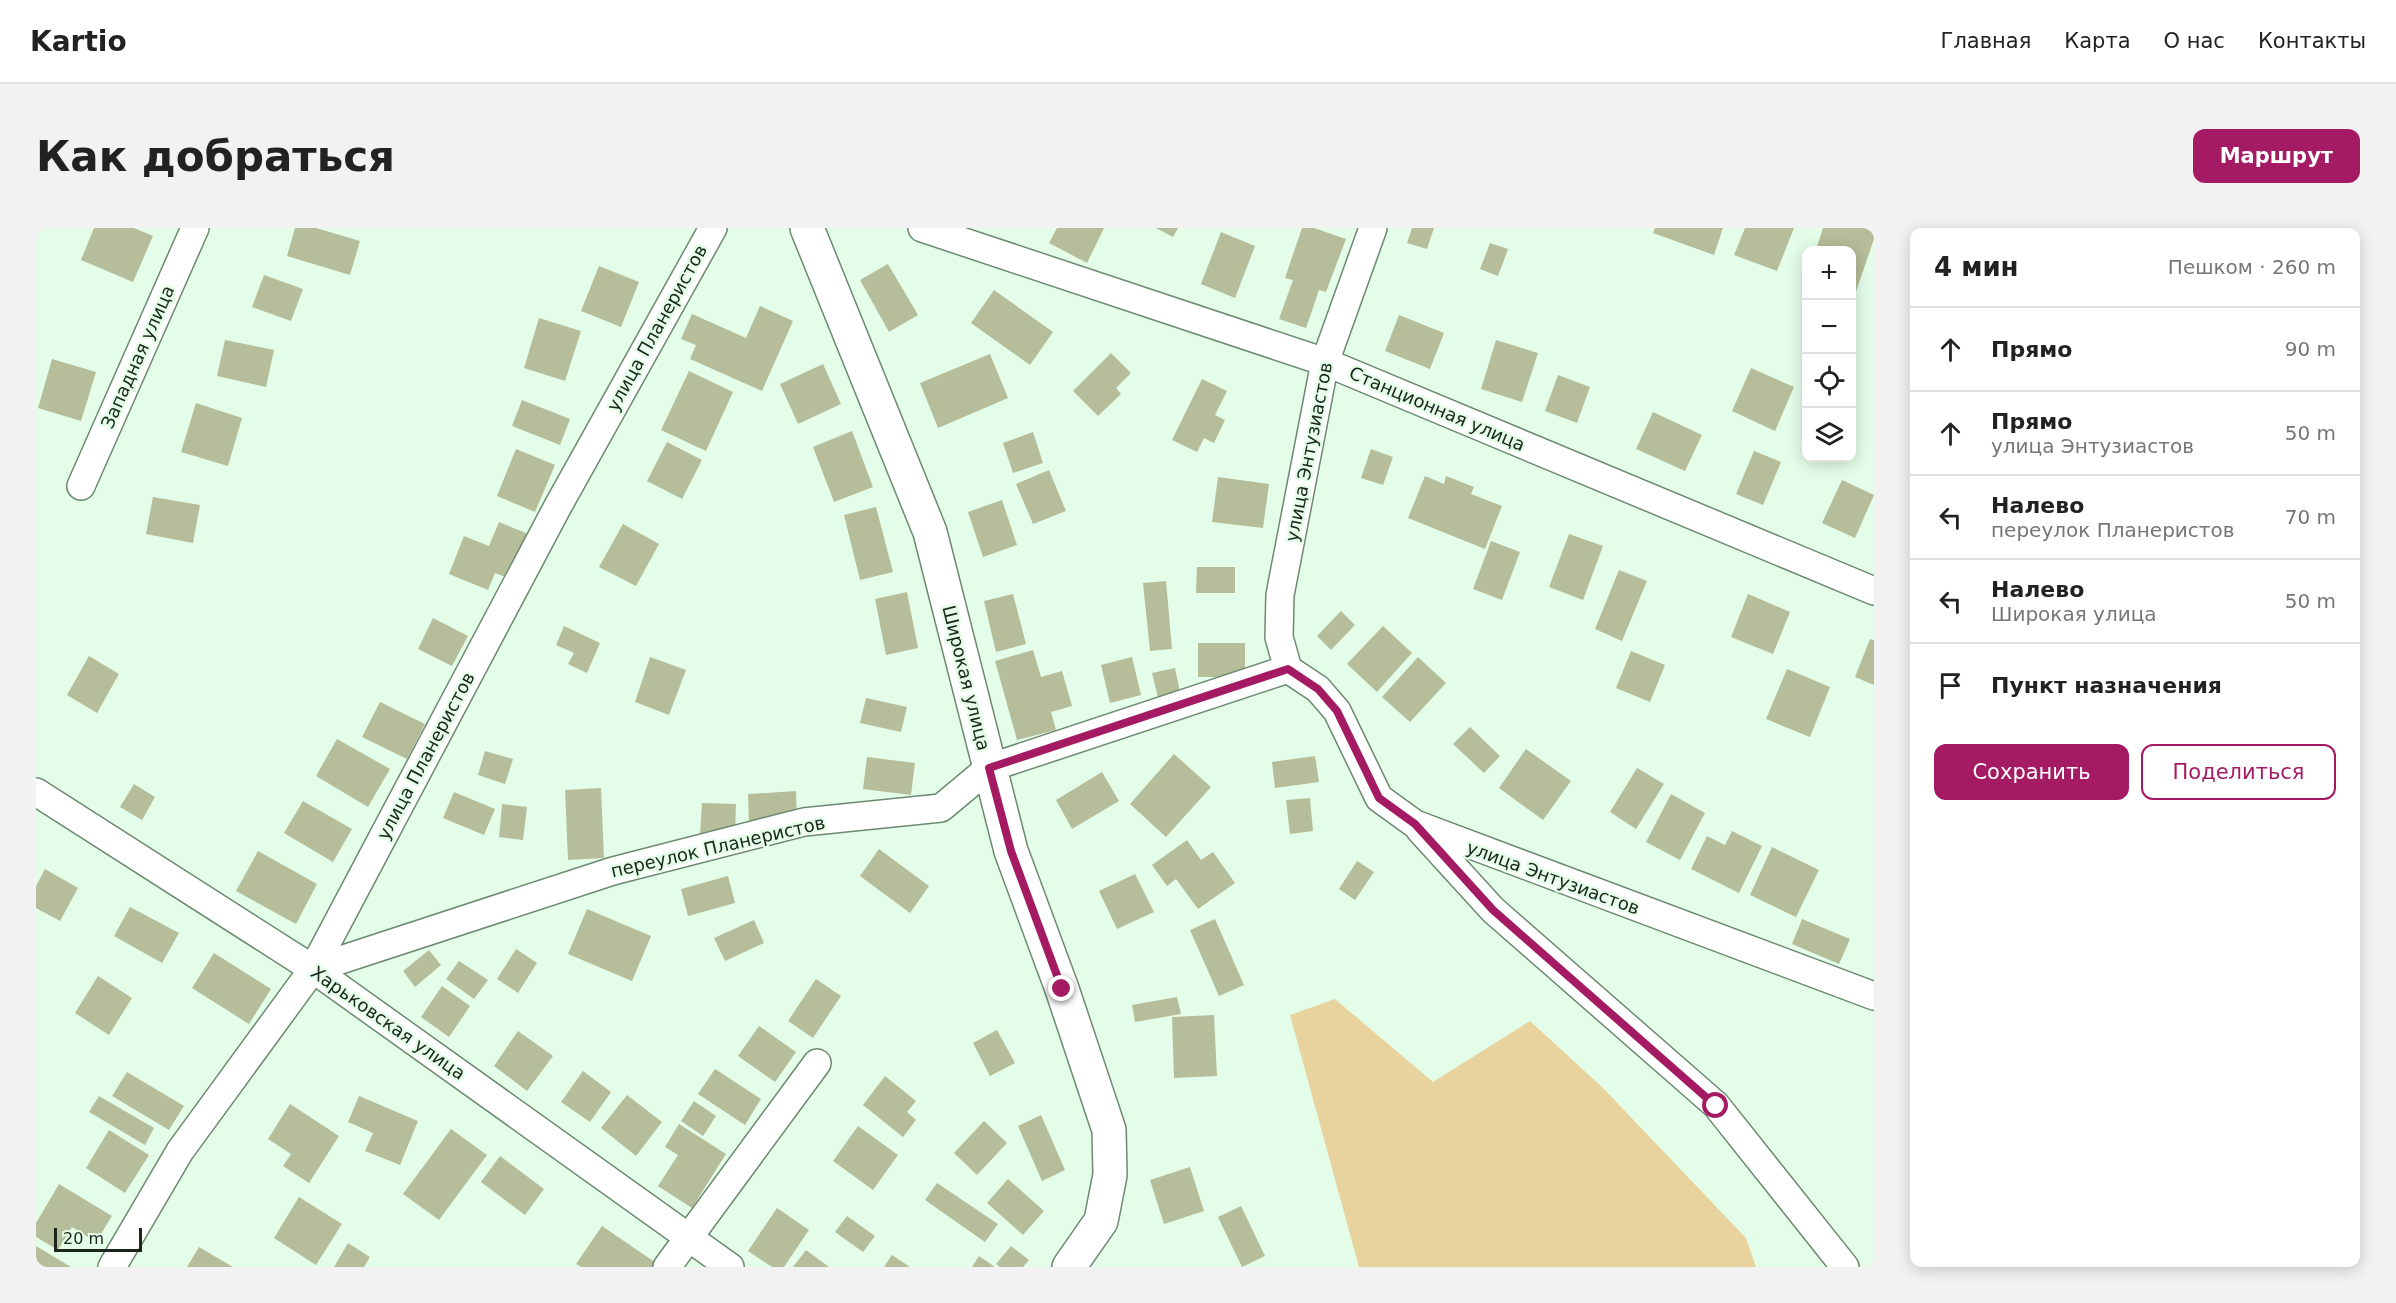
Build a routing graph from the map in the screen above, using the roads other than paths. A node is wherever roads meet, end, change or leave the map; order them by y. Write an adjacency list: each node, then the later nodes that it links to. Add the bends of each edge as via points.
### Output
1 (195, 228): 7 (street, Западная улица)
2 (713, 228): 13 (street, улица Планеристов, via 558,506)
3 (807, 228): 10 (street, Широкая улица, via 930,532)
4 (922, 228): 6 (street, Станционная улица)
5 (1373, 228): 6 (street, улица Энтузиастов)
6 (1325, 362): 8 (street, Станционная улица); 9 (street, улица Энтузиастов, via 1280,595 1279,637)
7 (81, 486)
8 (1874, 591)
9 (1288, 669): 10 (street, переулок Планеристов); 12 (street, улица Энтузиастов, via 1318,689 1337,711 1379,798)
10 (989, 768): 13 (street, переулок Планеристов, via 941,808 804,822 613,871); 20 (street, Широкая улица, via 1011,851 1109,1130 1110,1175 1101,1221)
11 (36, 792): 13 (street, Харьковская улица)
12 (1415, 824): 14 (street, улица Энтузиастов); 21 (street, via 1493,910 1716,1106)
13 (313, 969): 16 (street, Харьковская улица); 17 (street, улица Планеристов, via 180,1151)
14 (1874, 996)
15 (817, 1064): 16 (street)
16 (689, 1237): 18 (street); 19 (street, Харьковская улица)
17 (112, 1267)
18 (667, 1267)
19 (730, 1267)
20 (1069, 1267)
21 (1845, 1267)

